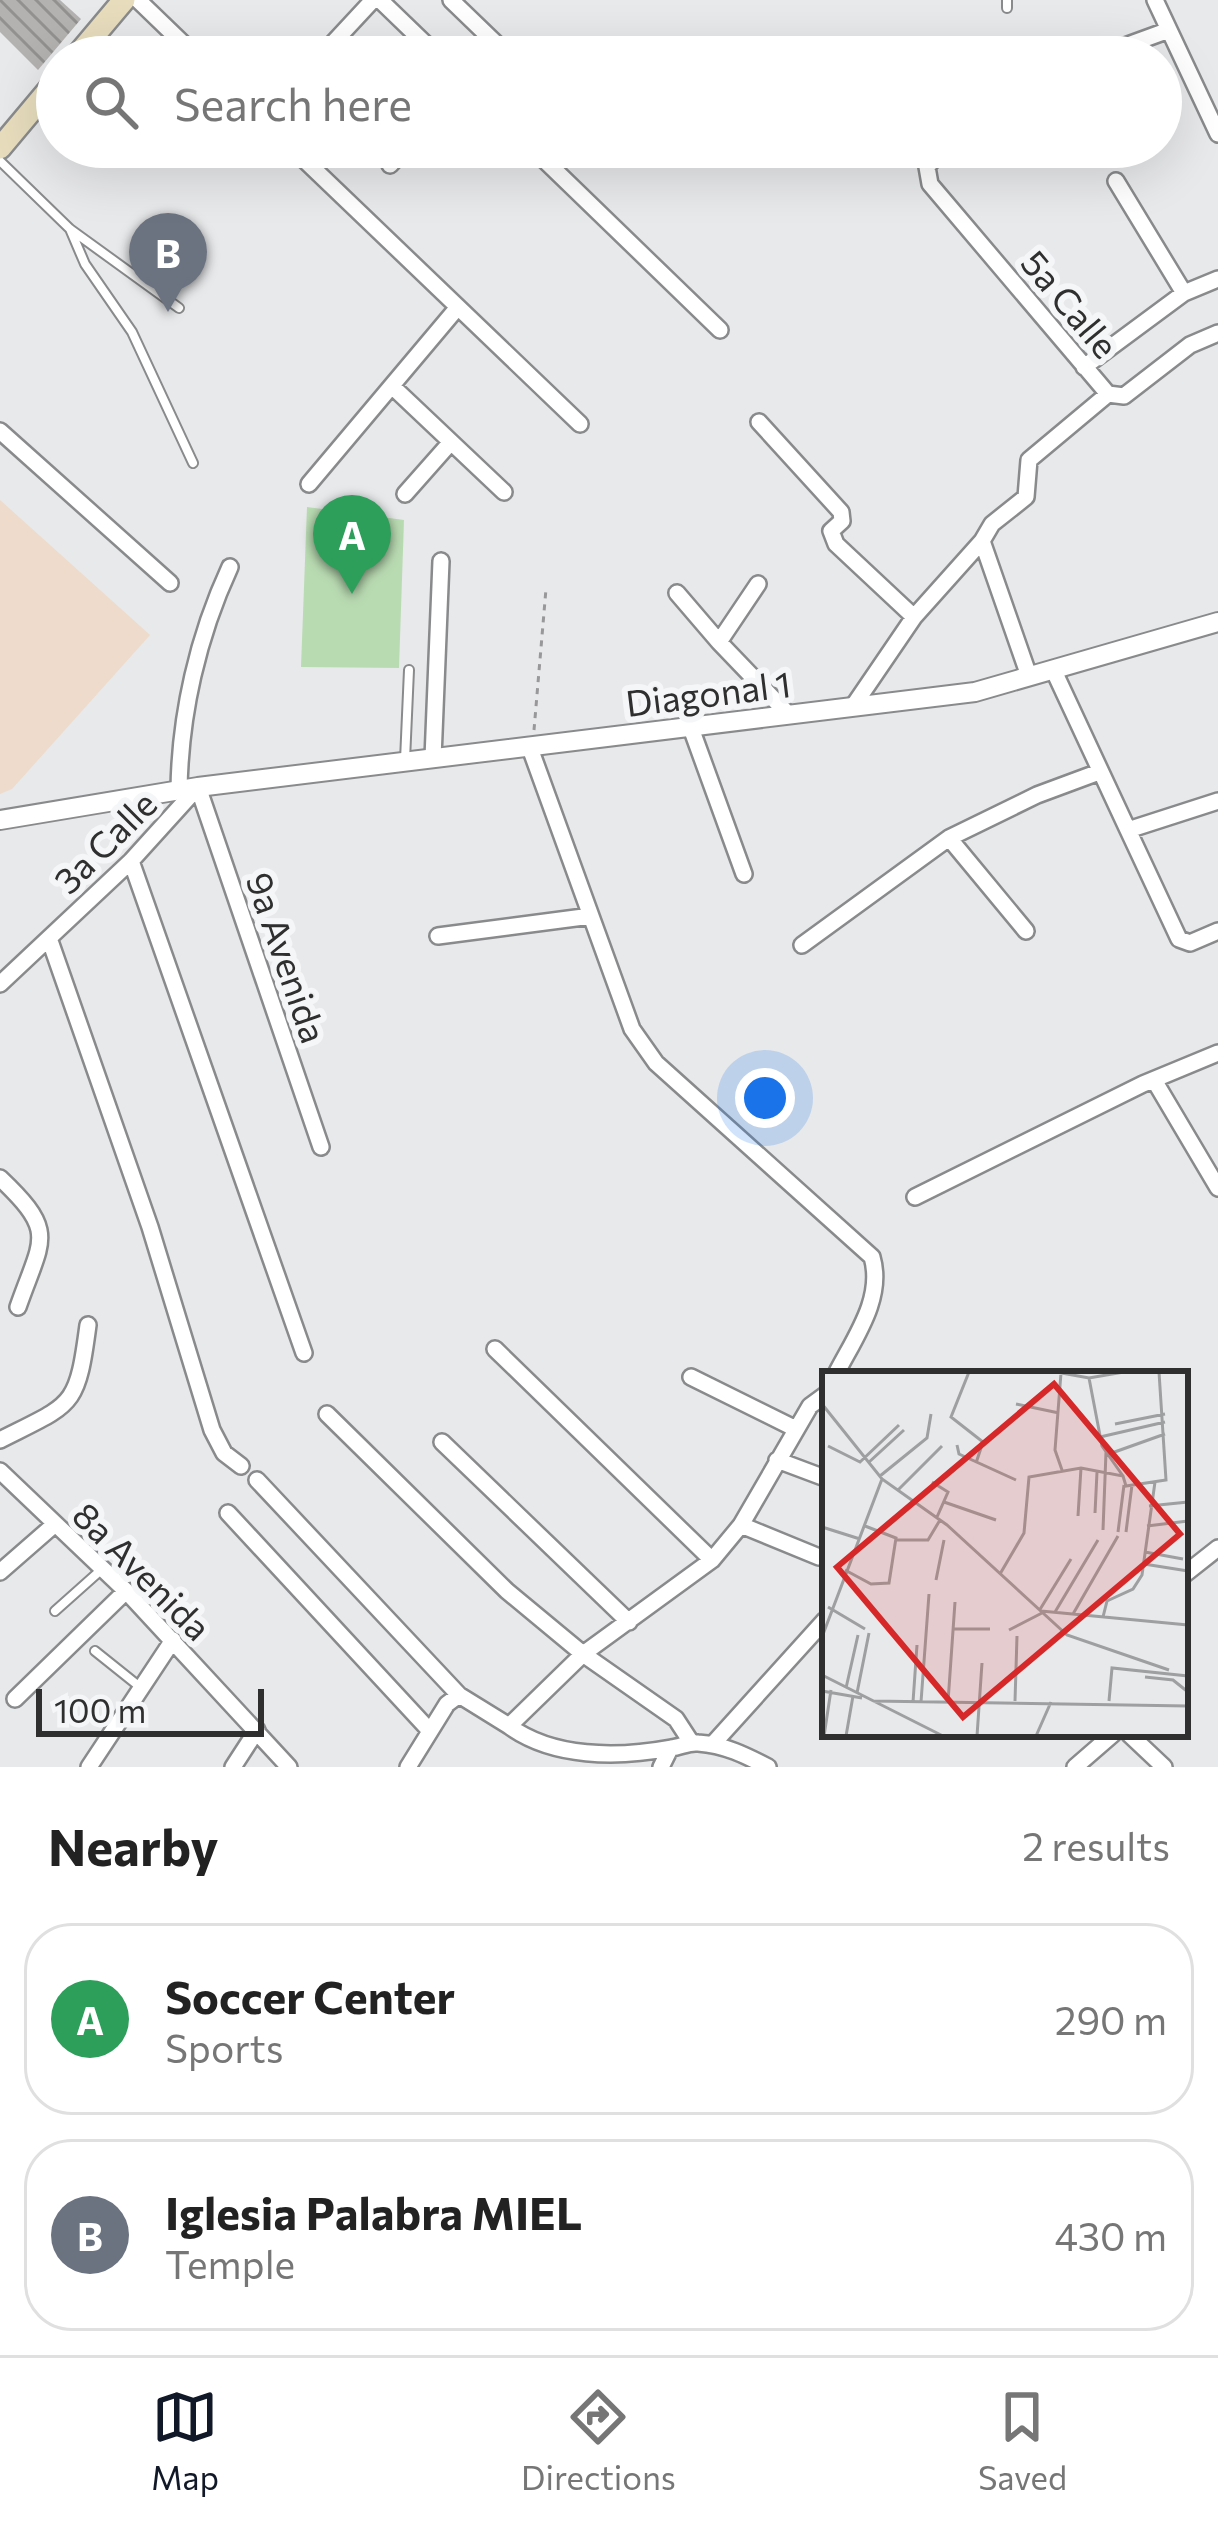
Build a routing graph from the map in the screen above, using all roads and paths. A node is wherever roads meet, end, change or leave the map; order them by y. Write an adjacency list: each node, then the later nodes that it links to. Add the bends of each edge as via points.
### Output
1 (124, 0): 7 (main road)
2 (138, 0): 8 (street)
3 (376, 0): 9 (street); 10 (street)
4 (451, 0): 11 (street)
5 (1155, 0): 6 (street)
6 (1169, 30): 12 (street); 13 (street)
7 (94, 36)
8 (175, 36)
9 (341, 36)
10 (416, 36)
11 (488, 36)
12 (1153, 36)
13 (1172, 36)
14 (1182, 56): 16 (street)
15 (36, 105): 17 (main road)
16 (1216, 124)
17 (0, 148)
18 (0, 161): 23 (lane)
19 (313, 168): 26 (street)
20 (553, 168): 28 (street)
21 (928, 168): 30 (street, 5a Calle, via 930,184)
22 (1116, 181): 25 (street)
23 (70, 229): 27 (lane); 37 (lane, via 132,332)
24 (1218, 279): 25 (street)
25 (1184, 293): 30 (street)
26 (458, 307): 31 (street); 34 (street)
27 (179, 308)
28 (720, 330)
29 (1218, 333): 32 (street, 5a Calle, via 1124,396)
30 (1084, 367): 32 (street, 5a Calle)
31 (394, 388): 36 (street); 38 (street)
32 (1108, 394): 41 (street, via 1029,460 1026,497)
33 (759, 422): 48 (street, via 841,512 831,531 836,544)
34 (580, 424)
35 (0, 431): 44 (street)
36 (452, 442): 39 (street); 40 (street)
37 (193, 463)
38 (309, 484)
39 (504, 492)
40 (405, 494)
41 (982, 541): 48 (street); 53 (street)
42 (440, 561): 58 (street)
43 (230, 567): 61 (street, via 203,635 179,749)
44 (170, 584)
45 (758, 584): 50 (street)
46 (546, 589): 57 (path)
47 (677, 593): 50 (street)
48 (914, 617): 54 (street)
49 (1218, 622): 51 (street, Diagonal 1)
50 (719, 642): 55 (street)
51 (1053, 669): 53 (street, Diagonal 1); 60 (street)
52 (409, 670): 59 (lane)
53 (1028, 676): 54 (street, Diagonal 1, via 975,692)
54 (854, 705): 55 (street, Diagonal 1)
55 (789, 715): 56 (street, Diagonal 1)
56 (691, 728): 57 (street, Diagonal 1); 67 (street)
57 (531, 747): 58 (street, Diagonal 1); 68 (street)
58 (433, 758): 59 (street, Diagonal 1)
59 (406, 762): 61 (street, Diagonal 1)
60 (1099, 772): 64 (street); 65 (street)
61 (189, 789): 63 (street, Diagonal 1); 66 (street, 3a Calle); 77 (street, 9a Avenida)
62 (1218, 801): 64 (street)
63 (0, 820)
64 (1128, 830): 70 (street, via 1179,939 1190,943)
65 (949, 838): 69 (street); 73 (street)
66 (131, 861): 72 (street, 3a Calle); 84 (street)
67 (744, 874)
68 (591, 916): 71 (street); 85 (street, via 632,1029 656,1063 872,1257 872,1302)
69 (1026, 931)
70 (1218, 931)
71 (438, 936)
72 (49, 938): 74 (street, 3a Calle); 93 (street, via 212,1430)
73 (802, 945)
74 (0, 984)
75 (1218, 1053): 76 (street)
76 (1154, 1080): 79 (street); 80 (street)
77 (321, 1147)
78 (0, 1178): 81 (street, via 44,1233)
79 (1218, 1188)
80 (915, 1197)
81 (18, 1307)
82 (88, 1325): 90 (street, via 80,1388 65,1407)
83 (496, 1349): 102 (street)
84 (304, 1353)
85 (838, 1371)
86 (691, 1377): 89 (street)
87 (822, 1399): 89 (street)
88 (328, 1414): 112 (street, via 507,1591)
89 (796, 1429): 92 (street)
90 (0, 1440)
91 (442, 1442): 108 (street)
92 (777, 1460): 95 (street); 99 (street)
93 (241, 1466)
94 (2, 1476): 98 (street, 8a Avenida)
95 (822, 1477)
96 (257, 1480): 114 (street)
97 (228, 1513): 118 (street)
98 (55, 1525): 103 (street, 8a Avenida); 104 (street)
99 (741, 1525): 101 (street); 102 (street)
100 (1218, 1548): 105 (street)
101 (819, 1556)
102 (712, 1560): 108 (street)
103 (102, 1569): 106 (street, 8a Avenida); 107 (lane)
104 (0, 1572)
105 (1188, 1572)
106 (126, 1591): 110 (street, 8a Avenida); 115 (street)
107 (55, 1611)
108 (629, 1622): 112 (street)
109 (822, 1623): 122 (street)
110 (172, 1640): 113 (street); 117 (street, 8a Avenida)
111 (95, 1651): 113 (lane)
112 (583, 1654): 116 (street); 121 (street, via 676,1719)
113 (141, 1688): 124 (street)
114 (459, 1695): 116 (street); 118 (street)
115 (14, 1699)
116 (509, 1726): 123 (street, via 564,1753)
117 (257, 1730): 125 (street); 126 (street, 8a Avenida)
118 (430, 1732): 127 (street)
119 (1110, 1737): 130 (street)
120 (1132, 1737): 131 (street)
121 (691, 1742): 122 (street); 123 (street)
122 (712, 1745): 129 (street)
123 (670, 1749): 128 (street)
124 (89, 1767)
125 (233, 1767)
126 (290, 1767)
127 (408, 1767)
128 (661, 1767)
129 (768, 1767)
130 (1075, 1767)
131 (1164, 1767)

